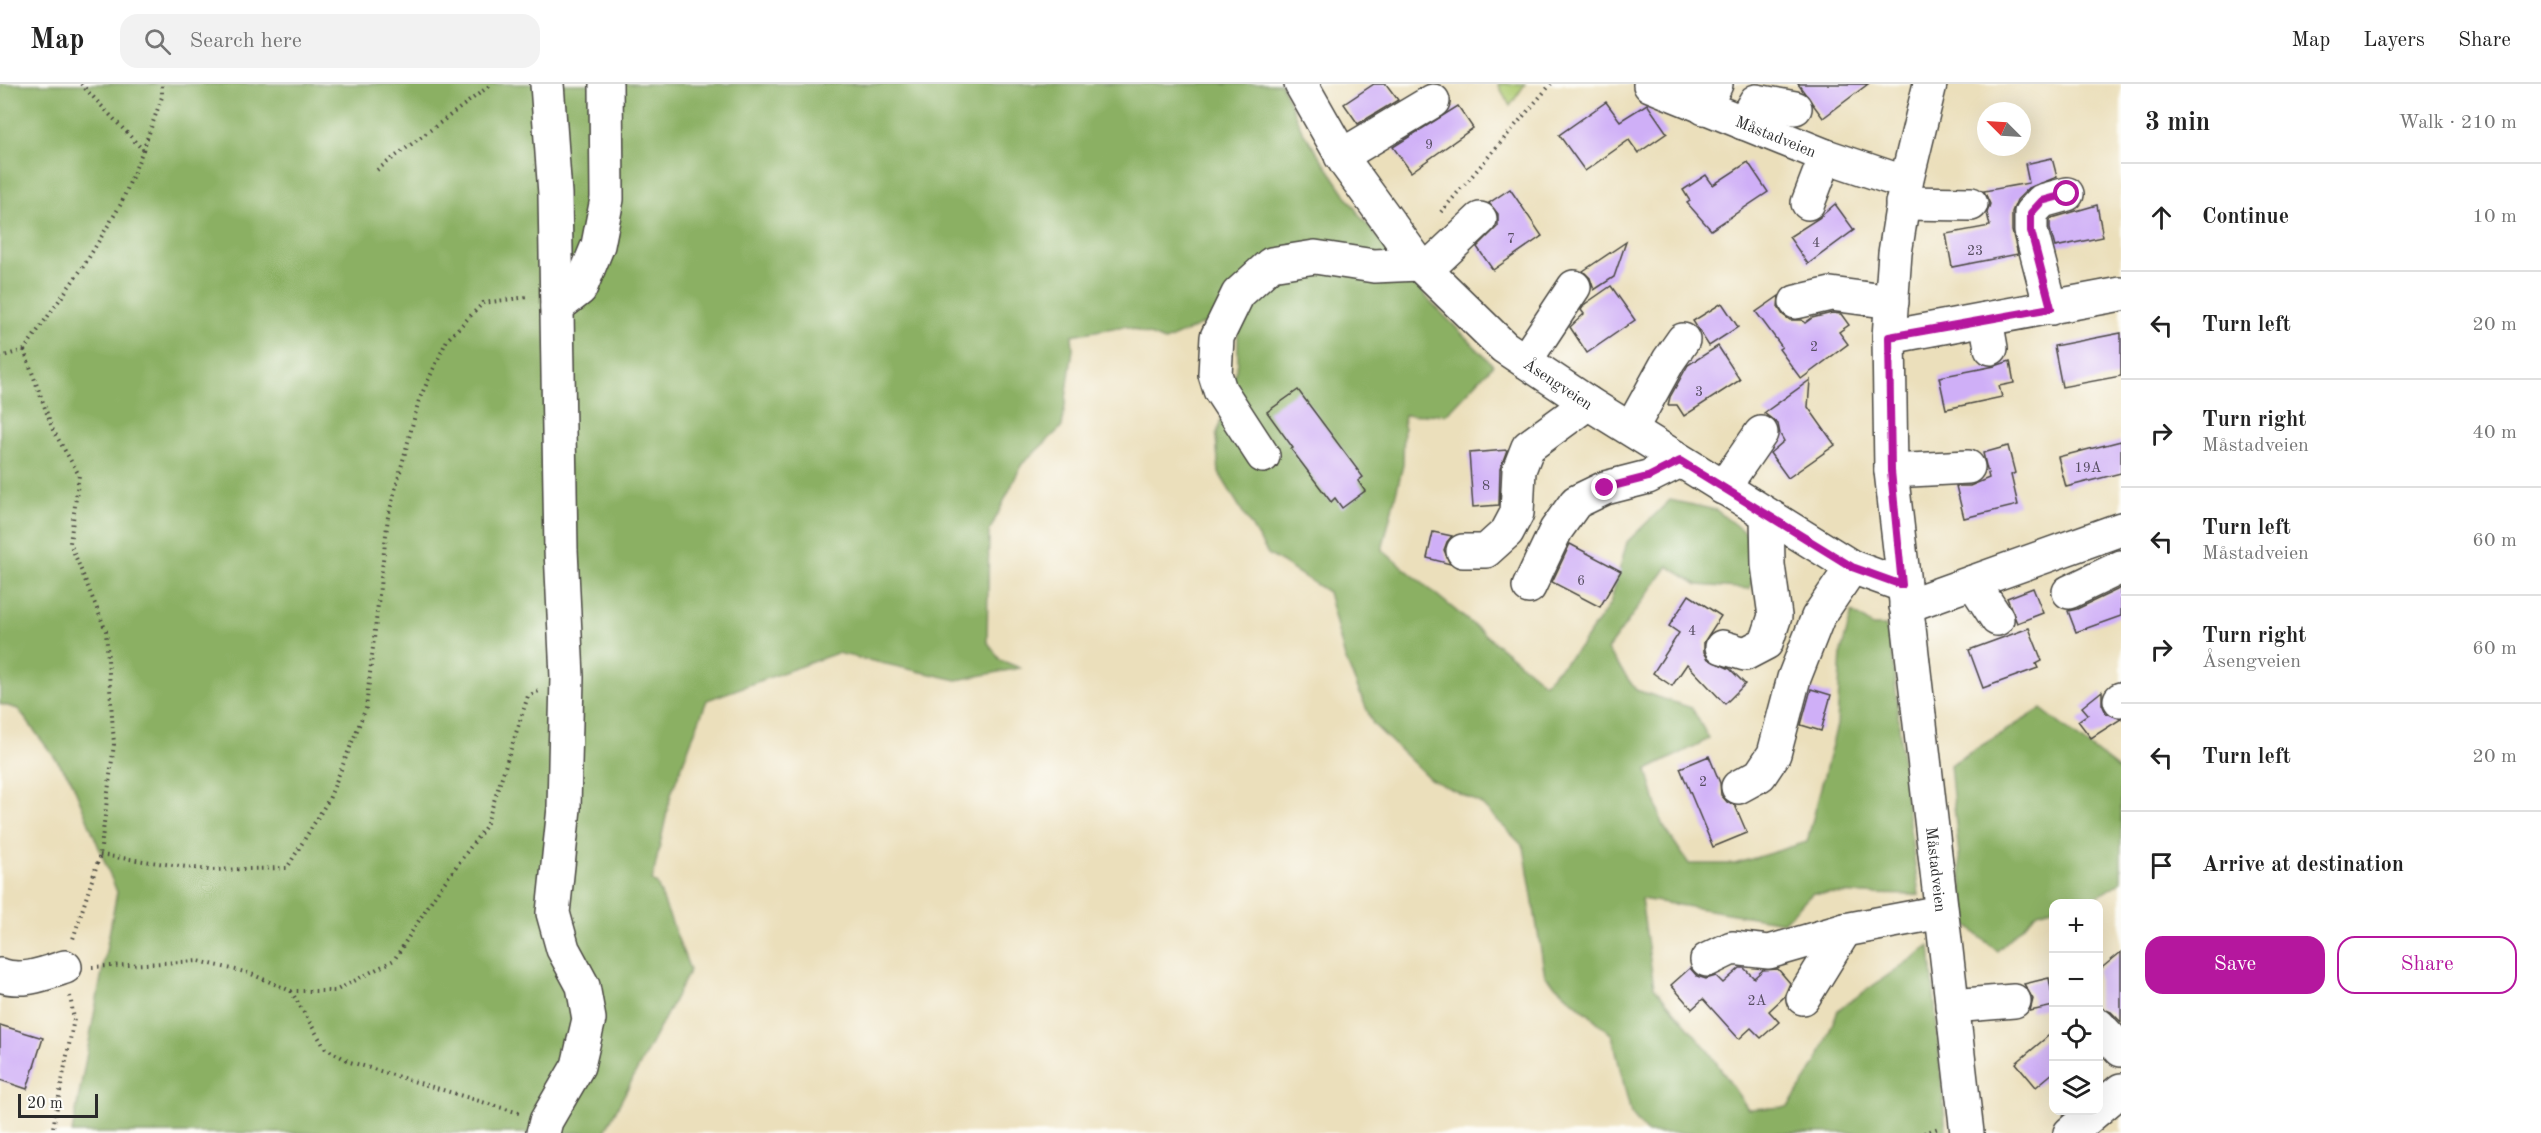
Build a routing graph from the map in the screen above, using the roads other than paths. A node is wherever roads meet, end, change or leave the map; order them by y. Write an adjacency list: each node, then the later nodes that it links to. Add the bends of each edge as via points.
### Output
1 (548, 84): 22 (street)
2 (606, 84): 22 (street, via 607,199 598,245 580,289)
3 (1301, 84): 10 (street, Åsengveien)
4 (1930, 84): 12 (street, Måstadveien)
5 (1650, 85): 6 (street, Måstadveien)
6 (1710, 96): 9 (street, Måstadveien)
7 (1433, 101): 10 (street)
8 (1795, 108): 9 (street, via 1756,101)
9 (1743, 123): 11 (street, Måstadveien)
10 (1341, 156): 17 (street, Åsengveien)
11 (1826, 156): 12 (street, Måstadveien); 14 (street)
12 (1904, 193): 15 (street); 21 (street, Måstadveien)
13 (2067, 194): 23 (street, via 2042,201 2031,213 2031,231)
14 (1808, 203)
15 (1971, 204)
16 (1480, 219): 17 (street)
17 (1422, 267): 26 (street, Åsengveien, via 1504,348); 30 (street, via 1374,266 1315,256 1271,264 1238,294 1217,337 1215,374 1220,390)
18 (1574, 286): 26 (street)
19 (2120, 297): 23 (street)
20 (1796, 302): 21 (street, via 1831,294)
21 (1892, 302): 24 (street, Måstadveien)
22 (557, 307): 58 (street, via 567,677 564,808 554,913 563,949 583,986 589,1019 578,1066)
23 (2051, 308): 24 (street, via 1989,334)
24 (1889, 337): 33 (street, Måstadveien)
25 (1683, 340): 28 (street)
26 (1525, 361): 27 (street, Åsengveien)
27 (1588, 403): 28 (street, Åsengveien); 37 (street, via 1528,447 1519,470 1517,513 1507,532 1486,551)
28 (1631, 429): 31 (street, Åsengveien)
29 (1761, 433): 34 (street)
30 (1263, 456)
31 (1680, 461): 34 (street, Åsengveien); 41 (street, via 1648,477 1605,488 1576,502 1556,530)
32 (1968, 467): 33 (street)
33 (1891, 471): 43 (street, Måstadveien)
34 (1723, 488): 35 (street, Åsengveien)
35 (1767, 515): 38 (street, Åsengveien); 45 (street, via 1775,616 1766,643 1744,654)
36 (2121, 530): 40 (street)
37 (1463, 551)
38 (1852, 567): 43 (street, Åsengveien); 46 (street, via 1818,617 1794,678 1774,754 1760,776)
39 (2121, 567): 42 (street)
40 (1973, 582): 43 (street); 44 (street)
41 (1529, 587)
42 (2069, 592)
43 (1904, 596): 47 (street, Måstadveien)
44 (1998, 619)
45 (1722, 647)
46 (1738, 787)
47 (1941, 912): 48 (street); 54 (street, Måstadveien)
48 (1845, 930): 49 (street, via 1769,952 1732,948); 52 (street)
49 (1707, 960)
50 (65, 967): 51 (street, via 37,977)
51 (0, 975)
52 (1803, 998)
53 (2014, 1001): 54 (street)
54 (1952, 1006): 59 (street, Måstadveien)
55 (2103, 1030): 56 (street)
56 (2121, 1050)
57 (2108, 1108): 60 (street)
58 (545, 1127)
59 (1967, 1133)
60 (2070, 1133)

